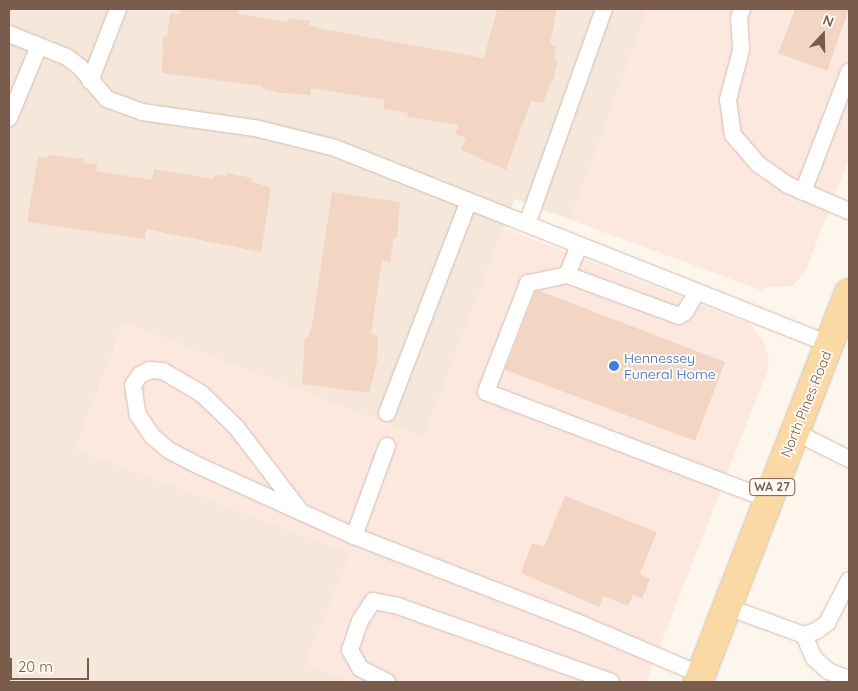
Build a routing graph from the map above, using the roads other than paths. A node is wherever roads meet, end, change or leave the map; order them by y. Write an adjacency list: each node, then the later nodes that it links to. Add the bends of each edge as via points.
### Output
1 (118, 9): 7 (lane)
2 (604, 9): 12 (lane)
3 (742, 9): 9 (lane, via 739,18 741,50 728,100 733,135 758,164)
4 (9, 34): 5 (lane)
5 (39, 46): 7 (lane, via 67,57); 8 (lane)
6 (849, 72): 9 (lane)
7 (90, 81): 10 (lane, via 108,98 142,112 302,138)
8 (9, 118)
9 (803, 192): 11 (lane)
10 (469, 202): 12 (lane); 18 (lane)
11 (849, 211)
12 (527, 224): 13 (lane)
13 (580, 245): 14 (lane); 15 (lane)
14 (567, 275): 15 (lane, via 678,316 685,312); 22 (lane, via 528,283 486,392)
15 (698, 292): 17 (lane)
16 (849, 293): 17 (main road, North Pines Road / WA 27)
17 (829, 344): 19 (main road, North Pines Road / WA 27)
18 (387, 413)
19 (795, 432): 21 (lane); 22 (main road, North Pines Road / WA 27)
20 (387, 446): 24 (lane)
21 (849, 459)
22 (768, 498): 26 (main road, North Pines Road / WA 27)
23 (300, 512): 23 (lane, via 197,466 152,436 138,415 133,398 133,385 140,375 150,370 163,371 202,394 236,427); 24 (lane)
24 (354, 536): 28 (lane, via 577,622)
25 (849, 580): 27 (lane, via 827,623)
26 (727, 607): 27 (lane); 28 (main road, North Pines Road / WA 27)
27 (804, 635): 29 (lane, via 814,658 828,671)
28 (700, 678)
29 (849, 679)
30 (387, 682): 31 (lane, via 360,668 350,650 360,621 373,601 398,606)
31 (611, 682)

